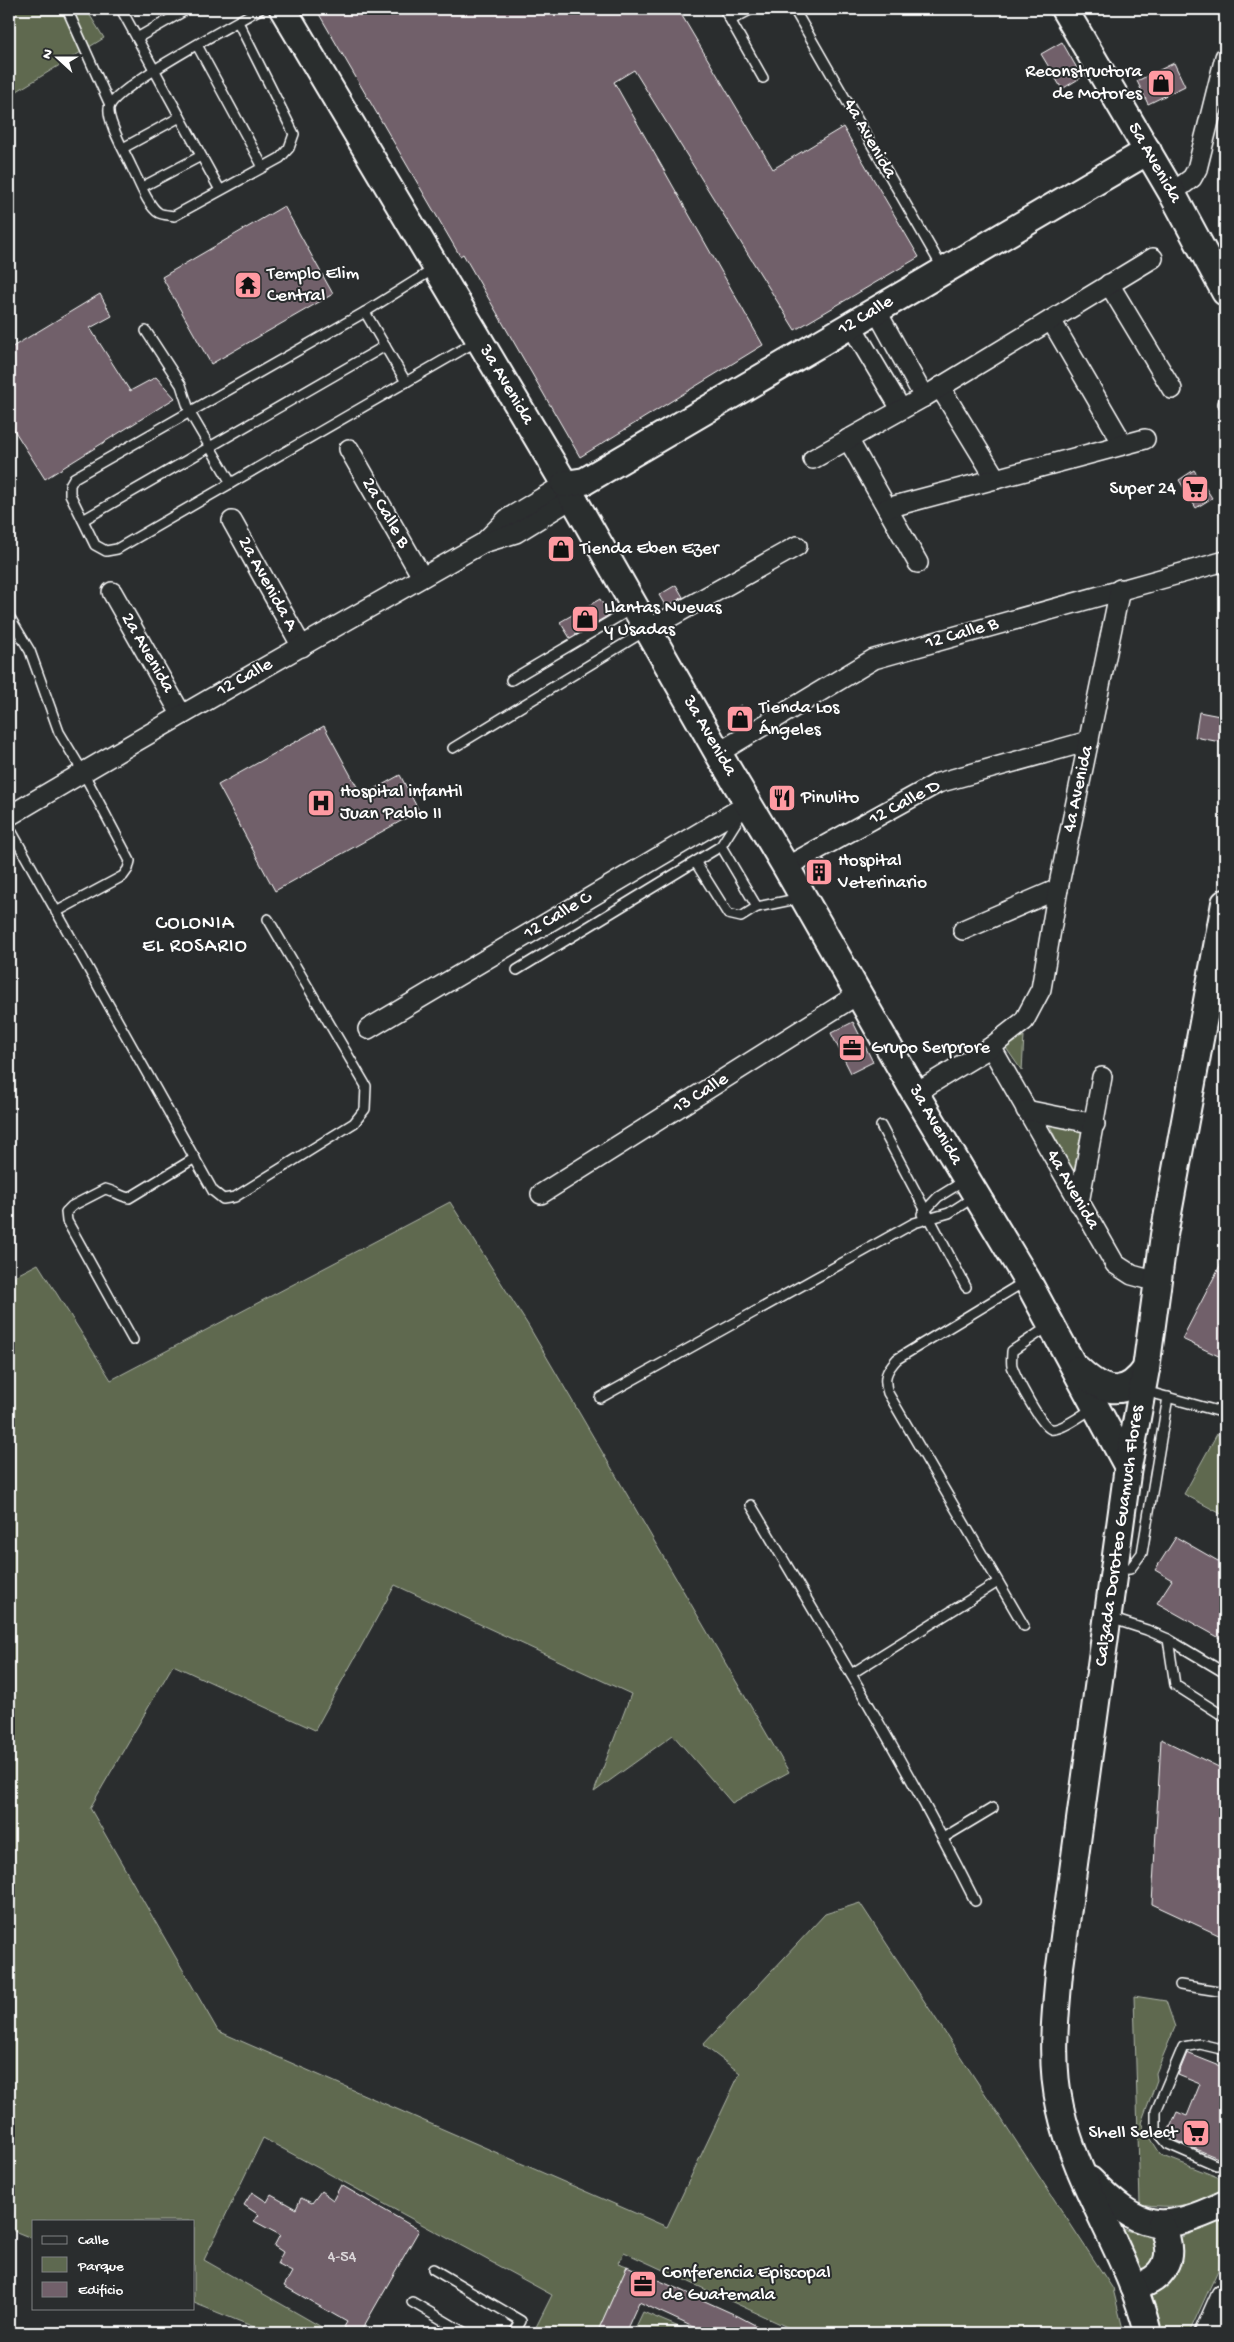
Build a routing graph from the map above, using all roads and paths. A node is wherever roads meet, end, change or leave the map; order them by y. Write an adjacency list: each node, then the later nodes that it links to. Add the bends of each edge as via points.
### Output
1 (67, 9): 17 (lane)
2 (121, 9): 12 (lane)
3 (260, 9): 11 (lane)
4 (283, 9): 27 (main road, 3a Avenida)
5 (724, 9): 10 (lane)
6 (752, 9): 10 (lane)
7 (794, 9): 28 (lane, 4a Avenida)
8 (1064, 9): 20 (main road, 5a Avenida)
9 (184, 11): 12 (lane)
10 (731, 20): 16 (lane)
11 (238, 22): 13 (lane); 22 (lane, via 294,134 289,148 280,158)
12 (137, 38): 15 (lane)
13 (197, 44): 15 (lane); 22 (lane)
14 (1225, 58): 25 (street, via 1197,169 1192,178)
15 (154, 70): 17 (lane); 18 (lane)
16 (764, 78)
17 (110, 105): 19 (lane, via 109,115)
18 (180, 117): 19 (lane); 21 (lane)
19 (123, 148): 23 (lane)
20 (1148, 151): 25 (main road, 5a Avenida); 28 (main road, 12 Calle)
21 (201, 156): 23 (lane); 24 (lane)
22 (263, 167): 24 (lane)
23 (142, 187): 24 (lane, via 158,212 174,216)
24 (220, 190)
25 (1172, 193): 30 (main road, 5a Avenida)
26 (1153, 258): 29 (street)
27 (437, 268): 32 (lane); 36 (main road, 3a Avenida)
28 (944, 269): 31 (main road, 12 Calle)
29 (1109, 284): 33 (street); 42 (street)
30 (1225, 292)
31 (876, 310): 34 (main road, 12 Calle); 38 (street)
32 (365, 312): 37 (lane); 45 (lane)
33 (1051, 320): 41 (street); 48 (street)
34 (851, 325): 39 (street); 54 (main road, 12 Calle)
35 (146, 331): 45 (lane, via 181,385)
36 (480, 340): 40 (lane); 54 (main road, 3a Avenida)
37 (385, 346): 40 (lane); 49 (lane)
38 (903, 359): 39 (street); 43 (street)
39 (879, 372): 44 (street)
40 (406, 382): 53 (lane)
41 (940, 387): 43 (street); 52 (street)
42 (1172, 389)
43 (924, 397): 44 (street)
44 (901, 409): 47 (street)
45 (190, 413): 49 (lane); 56 (lane, via 74,478 70,494)
46 (1145, 439): 48 (street)
47 (848, 440): 51 (street); 55 (street)
48 (1123, 444): 52 (street)
49 (210, 447): 53 (lane); 56 (lane)
50 (348, 449): 61 (street, 2a Calle B)
51 (813, 459)
52 (996, 479): 55 (street)
53 (231, 483): 56 (lane, via 117,549 106,552 95,545)
54 (574, 488): 61 (street, 12 Calle, via 508,520 483,543); 64 (main road, 3a Avenida)
55 (887, 508): 60 (street)
56 (83, 520)
57 (232, 520): 67 (street, 2a Avenida A)
58 (797, 546): 66 (street)
59 (1225, 561): 62 (street, 12 Calle B)
60 (918, 563)
61 (422, 577): 67 (street, 12 Calle)
62 (1120, 589): 70 (street, 4a Avenida); 72 (street, 12 Calle B, via 874,659)
63 (112, 592): 69 (street, 2a Avenida)
64 (636, 606): 66 (main road, 3a Avenida); 68 (lane)
65 (9, 616): 73 (lane, via 30,651 59,732)
66 (648, 629): 71 (lane); 72 (main road, 3a Avenida)
67 (302, 647): 69 (street, 12 Calle)
68 (511, 680)
69 (181, 714): 73 (street, 12 Calle)
70 (1089, 741): 79 (street, 12 Calle D, via 938,783); 80 (street, 4a Avenida)
71 (453, 748)
72 (718, 753): 74 (main road, 3a Avenida)
73 (83, 772): 75 (street, 12 Calle); 84 (lane, via 130,861 123,876)
74 (748, 804): 77 (lane); 79 (main road, 3a Avenida); 89 (street, 12 Calle C)
75 (9, 816)
76 (9, 827): 84 (lane)
77 (721, 846): 78 (lane); 83 (lane)
78 (696, 863): 83 (lane, via 728,914 741,917); 87 (lane)
79 (786, 867): 81 (main road, 3a Avenida)
80 (1058, 889): 86 (street); 90 (street, 4a Avenida, via 1041,989 1024,1021)
81 (804, 897): 83 (lane); 88 (main road, 3a Avenida)
82 (1225, 903): 102 (main road, Calzada Doroteo Guamuch Flores)
83 (758, 907)
84 (56, 912): 96 (lane)
85 (268, 919): 96 (lane, via 366,1086 365,1110 354,1123 235,1197 223,1199 213,1191)
86 (963, 930)
87 (517, 970)
88 (860, 994): 92 (main road, 3a Avenida); 98 (street, 13 Calle)
89 (368, 1029)
90 (991, 1047): 92 (street, 4a Avenida); 93 (street, 4a Avenida)
91 (1102, 1077): 94 (street)
92 (915, 1092): 97 (main road, 3a Avenida)
93 (1026, 1110): 94 (street); 99 (street, 4a Avenida)
94 (1095, 1124): 99 (street)
95 (880, 1126): 100 (lane)
96 (194, 1158): 105 (lane, via 129,1198 105,1189 66,1212 67,1220)
97 (971, 1187): 100 (lane, via 938,1197); 100 (lane, via 949,1213); 101 (main road, 3a Avenida)
98 (541, 1194)
99 (1079, 1203): 102 (street, 4a Avenida, via 1115,1264 1132,1275)
100 (927, 1214): 103 (lane); 109 (lane)
101 (1027, 1280): 104 (main road, 3a Avenida); 115 (lane, via 897,1359 887,1369 884,1381)
102 (1158, 1282): 107 (main road, Calzada Doroteo Guamuch Flores)
103 (966, 1287)
104 (1051, 1325): 106 (main road, 3a Avenida); 110 (lane, via 1012,1351 1011,1365 1025,1391 1043,1423 1051,1429 1059,1428)
105 (133, 1340)
106 (1074, 1365): 107 (main road, via 1094,1383 1116,1390); 110 (main road, 3a Avenida)
107 (1144, 1380): 108 (lane); 112 (main road, Calzada Doroteo Guamuch Flores)
108 (1168, 1397): 111 (lane); 114 (lane, via 1142,1553 1130,1569)
109 (600, 1398)
110 (1096, 1406): 112 (main road, 3a Avenida)
111 (1225, 1413)
112 (1128, 1467): 114 (main road, Calzada Doroteo Guamuch Flores)
113 (751, 1505): 120 (lane)
114 (1114, 1570): 116 (main road, Calzada Doroteo Guamuch Flores)
115 (998, 1582): 117 (lane); 120 (lane)
116 (1107, 1618): 118 (lane); 129 (main road, Calzada Doroteo Guamuch Flores, via 1059,1974 1055,2027 1055,2074 1060,2107)
117 (1024, 1626)
118 (1168, 1639): 119 (lane); 121 (lane, via 1175,1685)
119 (1225, 1673)
120 (850, 1674): 123 (lane)
121 (1225, 1717)
122 (993, 1808): 123 (lane)
123 (943, 1838): 124 (lane)
124 (975, 1901)
125 (1180, 1985): 126 (lane)
126 (1225, 1992)
127 (1225, 2050): 128 (lane, via 1200,2044 1183,2047 1156,2110 1156,2130 1168,2144 1216,2165)
128 (1225, 2164)
129 (1079, 2169): 131 (main road, Calzada Doroteo Guamuch Flores, via 1124,2211); 133 (main road, Calzada Doroteo Guamuch Flores)
130 (1225, 2204): 131 (main road, Calzada Doroteo Guamuch Flores, via 1186,2221)
131 (1161, 2224): 133 (main road, via 1170,2249 1168,2261 1153,2279)
132 (433, 2268): 137 (lane, via 522,2321)
133 (1133, 2286): 138 (main road, Calzada Doroteo Guamuch Flores)
134 (1225, 2297): 139 (highway)
135 (412, 2302): 136 (lane)
136 (465, 2333)
137 (514, 2333)
138 (1148, 2333)
139 (1209, 2333)

